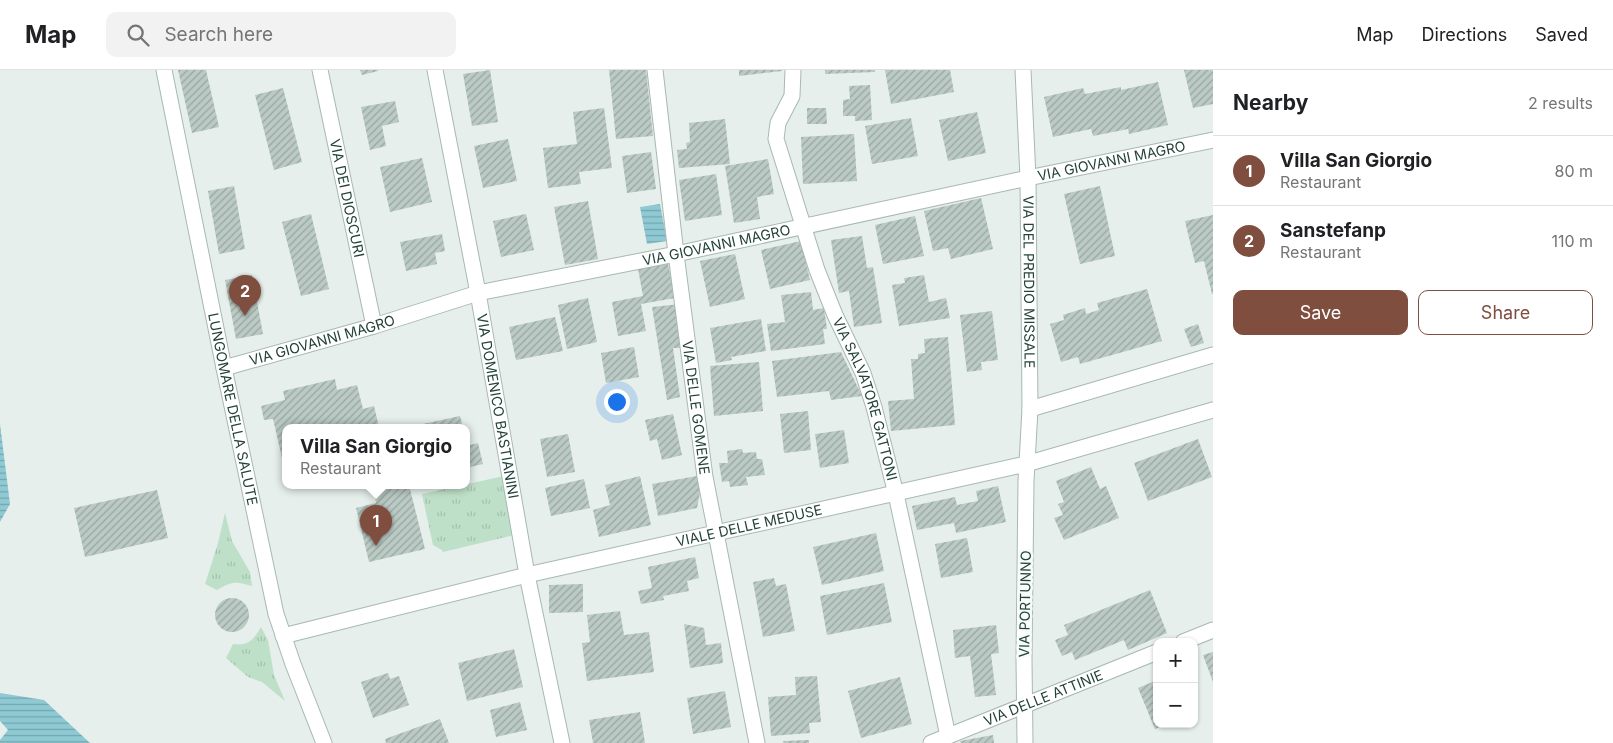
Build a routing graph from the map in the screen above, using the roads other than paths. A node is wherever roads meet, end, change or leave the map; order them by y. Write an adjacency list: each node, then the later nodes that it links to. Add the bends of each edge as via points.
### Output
1 (164, 70): 14 (street, LUNGOMARE DELLA SALUTE)
2 (320, 70): 12 (street, VIA DEI DIOSCURI)
3 (435, 70): 11 (street, VIA DOMENICO BASTIANINI)
4 (655, 70): 10 (street, VIA DELLE GOMENE)
5 (792, 70): 9 (street, VIA SALVATORE GATTONI, via 792,96 778,122 776,139)
6 (1023, 70): 8 (street, VIA DEL PREDIO MISSALE)
7 (1213, 140): 8 (street, VIA GIOVANNI MAGRO)
8 (1028, 178): 9 (street, VIA GIOVANNI MAGRO); 15 (street, VIA DEL PREDIO MISSALE)
9 (802, 227): 10 (street, VIA GIOVANNI MAGRO); 18 (street, VIA SALVATORE GATTONI, via 826,295 868,389)
10 (676, 254): 11 (street, VIA GIOVANNI MAGRO); 19 (street, VIA DELLE GOMENE)
11 (478, 293): 12 (street, VIA GIOVANNI MAGRO); 20 (street, VIA DOMENICO BASTIANINI)
12 (374, 326): 14 (street, VIA GIOVANNI MAGRO)
13 (1213, 355): 15 (street)
14 (224, 368): 22 (street, LUNGOMARE DELLA SALUTE)
15 (1030, 409): 17 (street, VIA DEL PREDIO MISSALE)
16 (1213, 410): 17 (street, VIALE DELLE MEDUSE)
17 (1026, 464): 18 (street, VIALE DELLE MEDUSE); 25 (street, VIA PORTUNNO)
18 (896, 494): 19 (street, VIALE DELLE MEDUSE); 26 (street, VIA SALVATORE GATTONI)
19 (715, 532): 20 (street, VIALE DELLE MEDUSE); 29 (street, VIA DELLE GOMENE)
20 (527, 575): 22 (street, VIALE DELLE MEDUSE); 28 (street, VIA DOMENICO BASTIANINI)
21 (1213, 630): 23 (street)
22 (283, 636): 27 (street, LUNGOMARE DELLA SALUTE)
23 (1194, 638)
24 (1153, 654): 25 (street, VIA DELLE ATTINIE)
25 (1024, 705): 26 (street, VIA DELLE ATTINIE); 31 (street, VIA PORTUNNO)
26 (948, 736): 30 (street, VIA DELLE ATTINIE)
27 (324, 743)
28 (562, 743)
29 (757, 743)
30 (931, 743)
31 (1025, 743)

